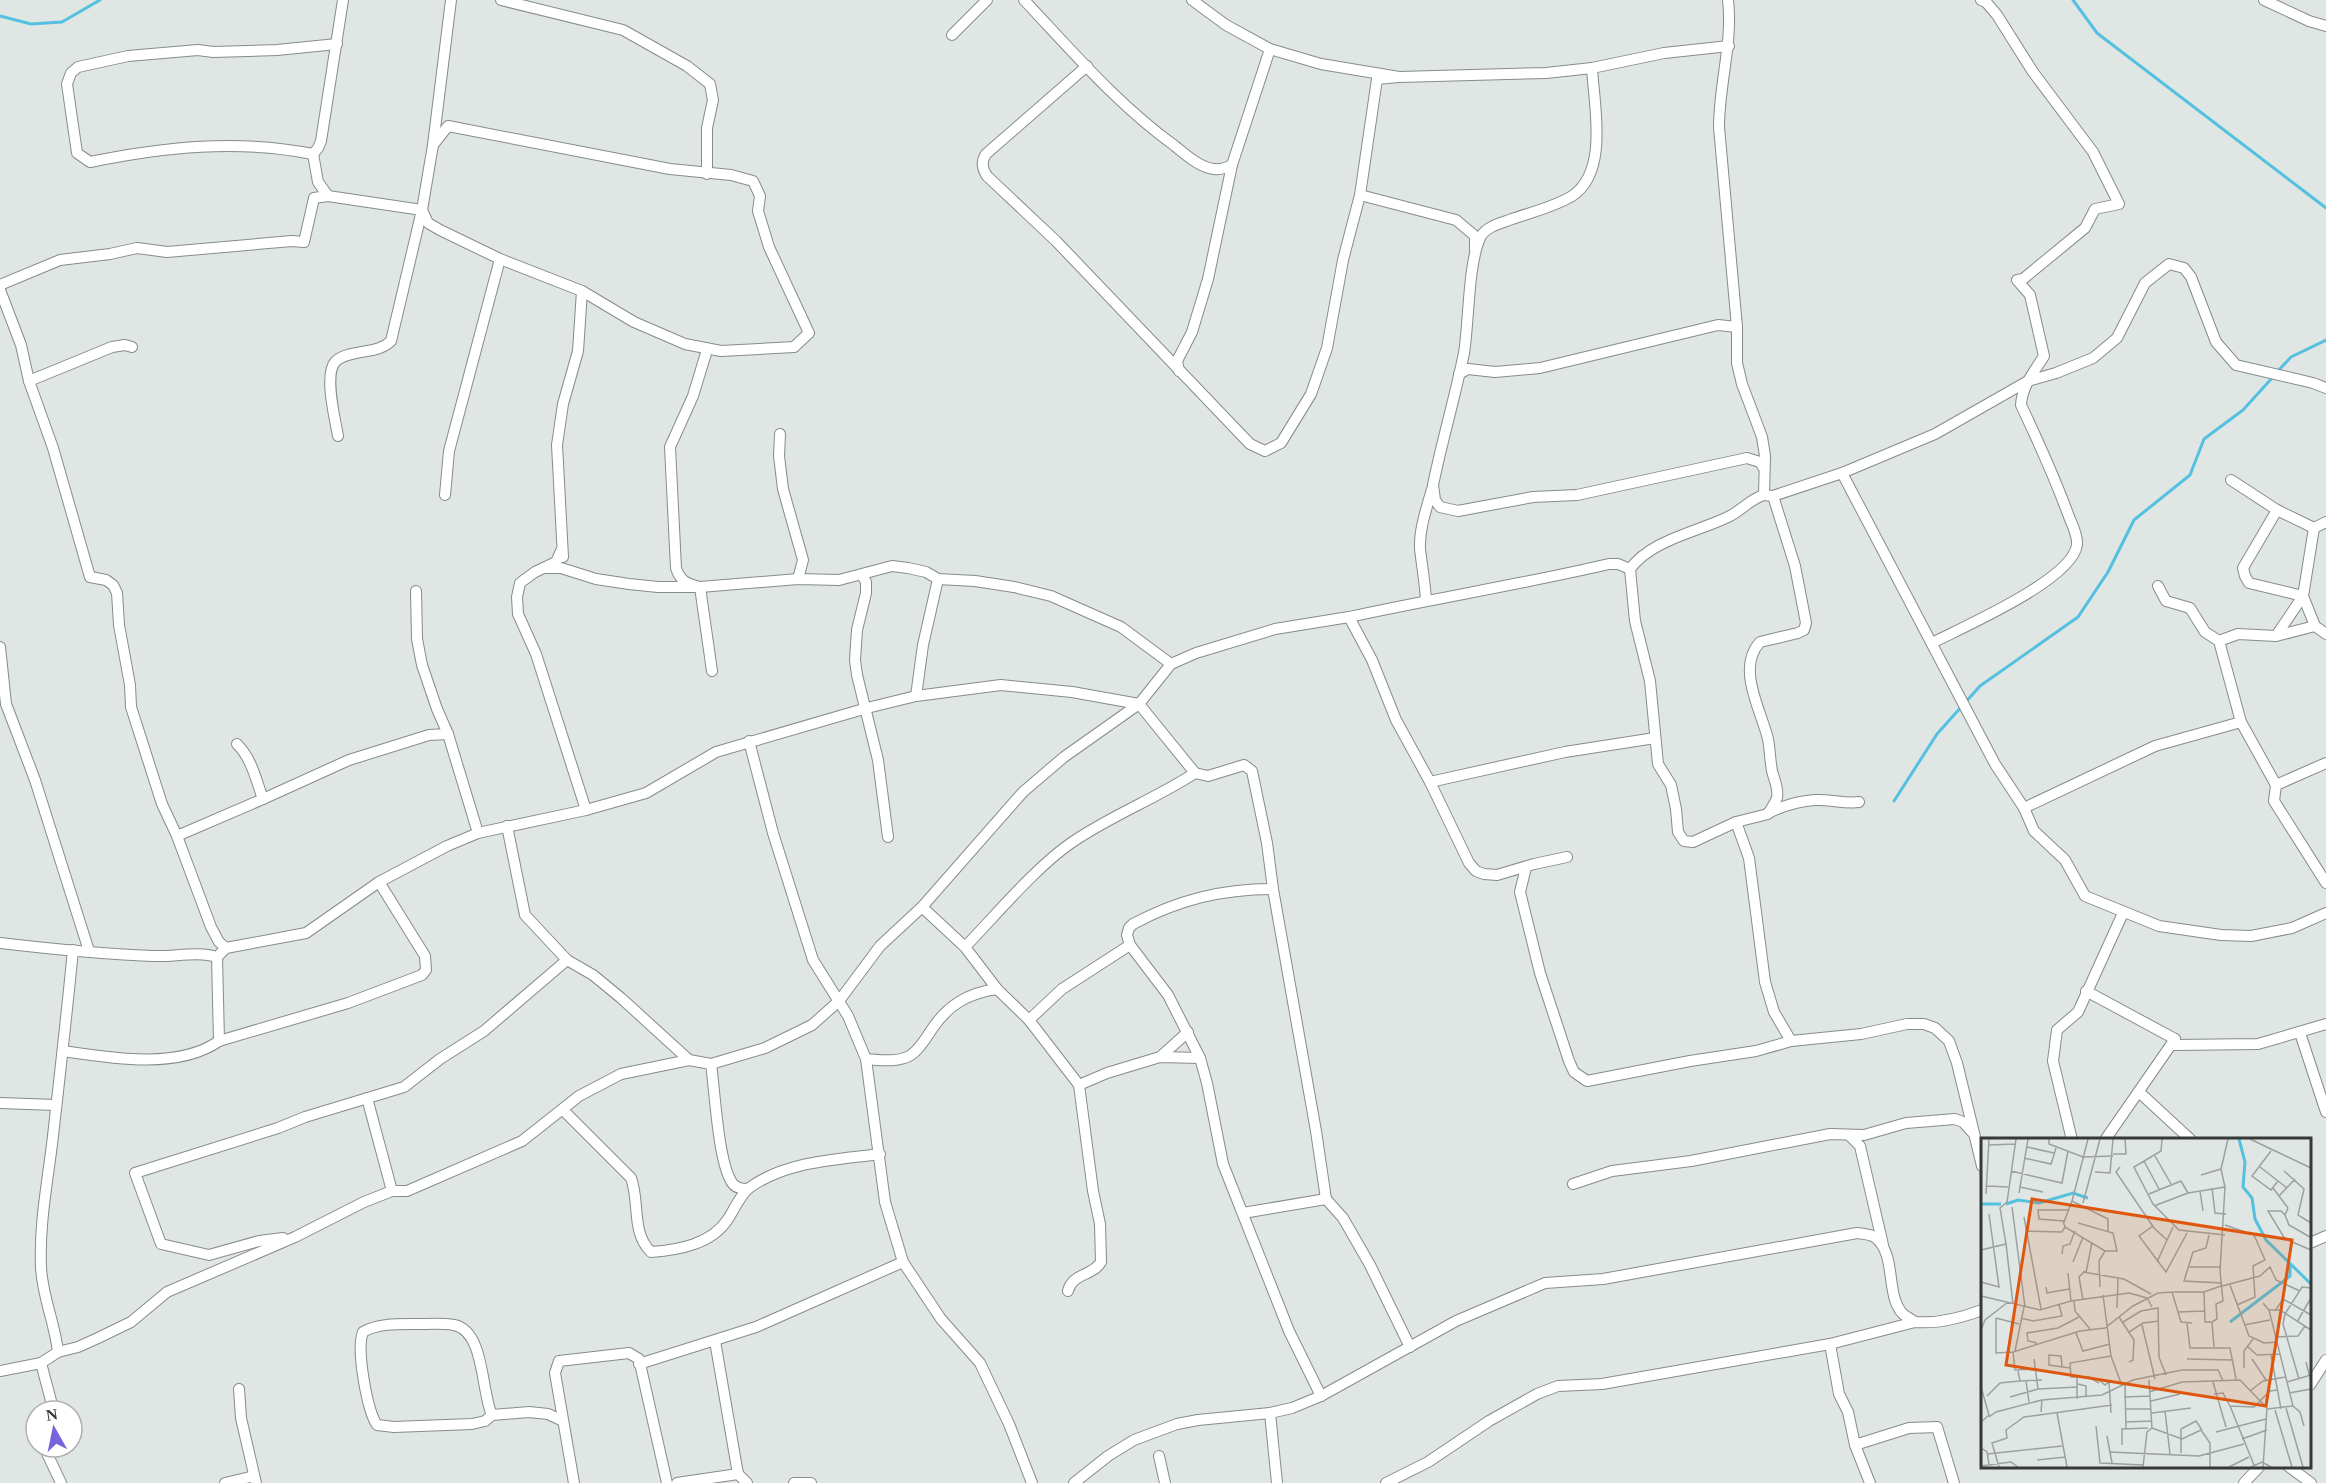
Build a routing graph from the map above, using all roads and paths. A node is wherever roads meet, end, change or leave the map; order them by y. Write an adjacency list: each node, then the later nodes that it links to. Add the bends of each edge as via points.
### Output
1 (343, 0): 12 (street)
2 (451, 0): 20 (street)
3 (501, 0): 23 (street, via 623,30 687,66 710,84 713,100 707,128)
4 (987, 0): 11 (street)
5 (1024, 0): 15 (street)
6 (1192, 0): 14 (street, via 1226,25)
7 (1728, 0): 13 (street)
8 (1981, 0): 37 (street, via 1997,15 2033,72 2093,152 2119,204 2096,209 2085,228 2017,280 2030,295)
9 (2264, 0): 10 (street)
10 (2326, 26)
11 (952, 35)
12 (337, 44): 21 (street, via 321,141); 21 (street, via 128,56 78,67 67,84 77,153 90,162 212,144)
13 (1729, 46): 16 (street, via 1664,53); 33 (street, via 1719,102 1719,127)
14 (1270, 49): 17 (street, via 1321,64); 22 (street)
15 (1087, 66): 22 (street, via 1149,127 1191,158 1214,169); 39 (street, via 986,154 984,170)
16 (1592, 68): 18 (street); 29 (street, via 1596,153 1584,183 1560,203 1493,226 1483,233)
17 (1365, 71): 18 (street); 19 (street, via 1365,76)
18 (1399, 77): 19 (street)
19 (1377, 79): 25 (street)
20 (433, 145): 23 (street, via 448,126); 28 (street)
21 (313, 154): 24 (street)
22 (1232, 165): 39 (street, via 1208,279 1192,332 1177,361)
23 (707, 174): 35 (street, via 753,181 760,196 758,211 769,247 809,333 795,347)
24 (318, 182): 26 (street); 27 (street)
25 (1360, 195): 29 (street, via 1456,220 1475,236); 39 (street, via 1327,348 1311,394 1281,443 1265,451 1256,449)
26 (328, 196): 27 (street); 28 (street)
27 (314, 198): 31 (street, via 304,242 167,252 129,249 49,263)
28 (422, 210): 30 (street, via 428,223); 46 (street, via 391,341 385,347 346,355 332,369)
29 (1475, 258): 36 (street)
30 (500, 259): 32 (street); 51 (street, via 449,451)
31 (0, 287): 42 (street)
32 (582, 291): 35 (street, via 634,322); 56 (street, via 578,351 563,404 557,445)
33 (1737, 327): 38 (street, via 1718,325 1540,368 1495,372); 47 (street, via 1737,363 1762,437)
34 (132, 347): 42 (street, via 112,347)
35 (707, 350): 64 (street, via 693,396 670,447 676,567 679,577)
36 (1464, 351): 38 (street); 41 (street)
37 (2043, 356): 40 (street); 43 (street)
38 (1475, 369): 41 (street)
39 (1179, 371)
40 (2056, 373): 43 (street); 44 (street, via 2093,358 2117,338 2145,282 2169,264 2184,268 2191,277 2216,342 2236,365)
41 (1459, 374): 50 (street)
42 (29, 381): 97 (street, via 80,537 87,571 90,577 113,585 117,593 131,706 162,804)
43 (2028, 381): 48 (street, via 1935,434); 73 (street, via 2020,405 2056,479 2077,546 2065,567 2025,596)
44 (2326, 388)
45 (780, 434): 61 (street, via 783,489 803,560)
46 (338, 436)
47 (1763, 467): 50 (street, via 1747,458 1577,495 1533,497 1458,511 1440,507); 52 (street)
48 (1842, 473): 52 (street); 73 (street)
49 (2231, 480): 53 (street)
50 (1433, 486): 67 (street, via 1421,541)
51 (445, 495)
52 (1768, 495): 58 (street, via 1756,497 1731,516 1645,554); 93 (street, via 1793,556 1806,623 1798,633 1760,642 1751,656 1756,706 1768,738 1778,792)
53 (2277, 510): 55 (street); 66 (street, via 2243,568 2245,576 2249,583)
54 (2326, 522): 55 (street)
55 (2314, 528): 66 (street)
56 (561, 551): 57 (street, via 556,562); 59 (street, via 565,566)
57 (545, 568): 59 (street); 92 (street, via 520,583 518,614 536,654)
58 (1630, 569): 67 (street, via 1609,564); 82 (street, via 1635,621 1650,681)
59 (572, 571): 64 (street, via 630,584)
60 (862, 575): 61 (street, via 839,580); 62 (street, via 892,566 926,572); 79 (street, via 866,593 855,660)
61 (798, 579): 64 (street)
62 (938, 579): 75 (street, via 975,581 1051,596 1121,627); 77 (street, via 922,645)
63 (2158, 586): 72 (street, via 2166,601 2190,608 2205,632)
64 (700, 588): 76 (street)
65 (416, 591): 81 (street, via 422,665)
66 (2303, 596): 69 (street); 71 (street)
67 (1426, 600): 68 (street)
68 (1349, 617): 75 (street, via 1275,629); 87 (street, via 1372,660 1396,720)
69 (2315, 626): 70 (street); 71 (street)
70 (2326, 634)
71 (2276, 636): 72 (street, via 2238,634)
72 (2219, 641): 80 (street)
73 (1932, 643): 91 (street, via 1995,764)
74 (0, 647): 113 (street, via 6,704 35,780)
75 (1171, 664): 78 (street)
76 (712, 671)
77 (916, 696): 78 (street, via 1021,686); 79 (street)
78 (1140, 704): 86 (street); 105 (street, via 1064,757 1023,792)
79 (867, 708): 83 (street); 98 (street)
80 (2241, 722): 88 (street); 91 (street, via 2155,746)
81 (448, 734): 89 (street, via 429,735 349,760); 96 (street)
82 (1655, 738): 87 (street, via 1565,752); 94 (street, via 1658,764 1671,785 1678,832 1684,841 1693,842)
83 (749, 741): 92 (street, via 716,752 646,793); 118 (street, via 813,960)
84 (237, 744): 89 (street, via 252,767)
85 (2326, 763): 88 (street)
86 (1195, 773): 104 (street, via 1208,776 1244,765 1252,771); 110 (street, via 1069,844)
87 (1430, 782): 101 (street, via 1468,863 1476,871 1497,875)
88 (2276, 785): 100 (street, via 2274,801)
89 (263, 799): 97 (street)
90 (1859, 802): 93 (street, via 1815,800)
91 (2024, 808): 106 (street, via 2034,831 2065,860 2085,896)
92 (586, 810): 95 (street)
93 (1768, 813): 94 (street)
94 (1736, 822): 125 (street, via 1749,858 1765,982 1774,1012)
95 (507, 826): 96 (street); 115 (street, via 525,915)
96 (478, 833): 102 (street)
97 (177, 836): 111 (street, via 211,927)
98 (888, 837)
99 (1567, 857): 101 (street)
100 (2321, 865): 103 (street)
101 (1526, 867): 125 (street, via 1520,892 1540,974 1569,1061 1574,1072 1587,1081 1756,1051)
102 (379, 882): 111 (street, via 306,933); 124 (street, via 425,956 426,970 422,975 348,1004)
103 (2326, 883)
104 (1273, 889): 109 (street, via 1228,892 1177,903 1129,928); 149 (street)
105 (922, 907): 110 (street); 118 (street, via 880,946)
106 (2123, 913): 107 (street, via 2159,926 2251,936 2292,928); 117 (street)
107 (2326, 913)
108 (0, 943): 112 (street)
109 (1130, 945): 119 (street, via 1062,989); 121 (street, via 1165,989)
110 (965, 947): 116 (street)
111 (226, 948): 114 (street)
112 (73, 950): 113 (street); 126 (street)
113 (89, 951): 114 (street)
114 (218, 957): 124 (street)
115 (567, 960): 130 (street, via 593,975); 134 (street, via 484,1031 404,1087)
116 (997, 989): 119 (street); 129 (street, via 982,991 954,1004 911,1055 890,1061)
117 (2086, 991): 123 (street); 141 (street, via 2078,1012 2057,1030 2053,1061)
118 (839, 1001): 129 (street); 131 (street, via 812,1025 786,1038)
119 (1029, 1020): 132 (street)
120 (2326, 1024): 122 (street)
121 (1188, 1032): 127 (street); 128 (street)
122 (2300, 1033): 123 (street, via 2258,1044 2174,1046); 138 (street)
123 (2175, 1039): 133 (street)
124 (219, 1041): 126 (street, via 200,1051 159,1059)
125 (1791, 1041): 140 (street, via 1861,1034 1907,1024 1935,1028 1949,1041)
126 (63, 1051): 136 (street)
127 (1160, 1057): 128 (street); 132 (street)
128 (1200, 1058): 150 (street, via 1223,1164)
129 (866, 1059): 144 (street)
130 (689, 1060): 131 (street); 137 (street, via 621,1074 579,1096)
131 (711, 1064): 147 (street, via 723,1158 731,1183)
132 (1079, 1085): 156 (street, via 1100,1224 1101,1262 1073,1279)
133 (2139, 1092): 142 (street); 143 (street)
134 (367, 1098): 148 (street); 152 (street, via 135,1173 161,1244 209,1255)
135 (0, 1103): 136 (street)
136 (56, 1105): 162 (street, via 41,1224 41,1269)
137 (563, 1110): 147 (street, via 631,1178 638,1231 642,1243 651,1251 693,1245 711,1236 723,1227); 148 (street, via 522,1141 407,1191)
138 (2326, 1112)
139 (1850, 1135): 140 (street, via 1955,1119); 146 (street, via 1830,1134 1691,1161 1612,1171); 154 (street, via 1860,1146)
140 (1974, 1135): 145 (street)
141 (2072, 1138)
142 (2106, 1138)
143 (2188, 1138)
144 (880, 1154): 147 (street, via 794,1167); 155 (street, via 885,1202)
145 (1981, 1159)
146 (1573, 1184)
147 (747, 1189)
148 (392, 1191): 152 (street)
149 (1326, 1199): 150 (street); 161 (street, via 1343,1218 1365,1256)
150 (1243, 1213): 169 (street, via 1289,1331)
151 (2326, 1236): 153 (street)
152 (295, 1237): 162 (street, via 167,1292 132,1322)
153 (2311, 1243)
154 (1886, 1255): 158 (street, via 1897,1302 1903,1314); 161 (street, via 1876,1238 1857,1233 1603,1279 1545,1284 1456,1321)
155 (903, 1262): 159 (street); 189 (street, via 941,1319 980,1363)
156 (1068, 1291)
157 (1981, 1311): 158 (street, via 1929,1323)
158 (1915, 1322): 160 (street)
159 (715, 1341): 165 (street); 179 (street)
160 (1830, 1344): 174 (street, via 1839,1394); 193 (street, via 1602,1384 1558,1386 1489,1421 1428,1462)
161 (1410, 1347): 169 (street)
162 (58, 1352): 164 (street)
163 (2326, 1360): 167 (street)
164 (41, 1363): 166 (street); 170 (street)
165 (639, 1364): 173 (street, via 639,1359 629,1353 559,1360 555,1373); 184 (street)
166 (0, 1371)
167 (2311, 1383)
168 (239, 1389): 180 (street, via 241,1418)
169 (1321, 1396): 171 (street)
170 (50, 1399)
171 (1270, 1413): 190 (street, via 1177,1424 1134,1440); 192 (street)
172 (492, 1415): 172 (street, via 472,1424 377,1425 367,1399 363,1332 372,1327 414,1324 456,1325 468,1332 478,1355); 173 (street, via 529,1412)
173 (563, 1421): 183 (street)
174 (1855, 1445): 194 (street); 195 (street, via 1909,1428 1937,1427)
175 (1160, 1456): 191 (street)
176 (50, 1459): 181 (street)
177 (2259, 1468): 196 (street)
178 (2289, 1468): 197 (street)
179 (738, 1474): 185 (street); 186 (street)
180 (255, 1479): 182 (street)
181 (61, 1483)
182 (225, 1483)
183 (574, 1483)
184 (667, 1483)
185 (677, 1483)
186 (747, 1483)
187 (794, 1483): 188 (street)
188 (811, 1483)
189 (1032, 1483)
190 (1074, 1483)
191 (1165, 1483)
192 (1277, 1483)
193 (1386, 1483)
194 (1870, 1483)
195 (1953, 1483)
196 (2244, 1483)
197 (2311, 1483)

